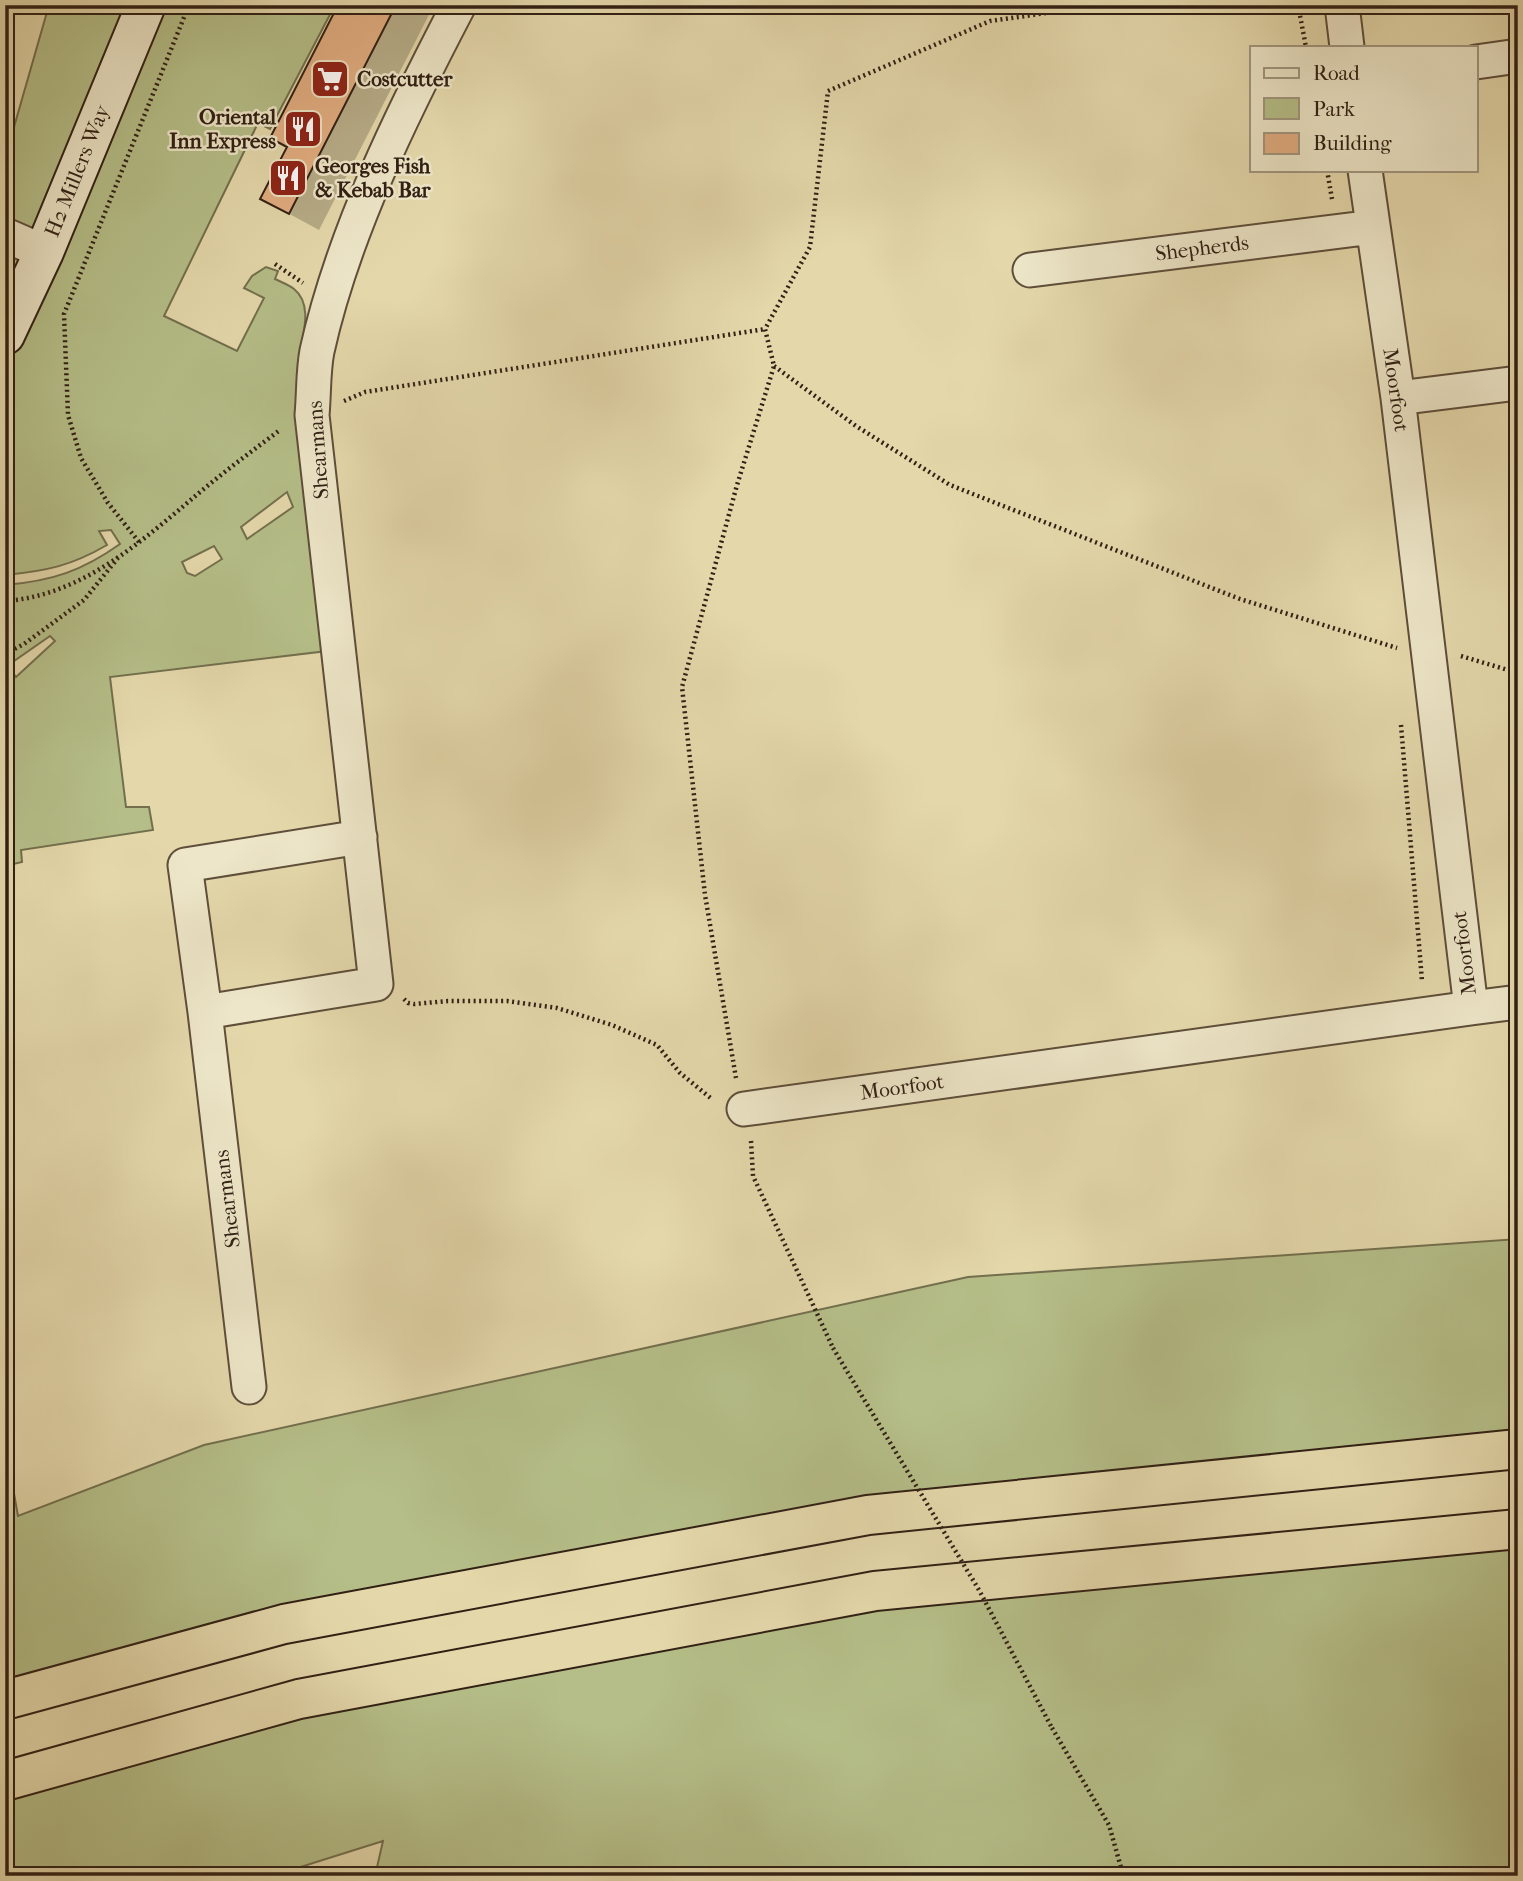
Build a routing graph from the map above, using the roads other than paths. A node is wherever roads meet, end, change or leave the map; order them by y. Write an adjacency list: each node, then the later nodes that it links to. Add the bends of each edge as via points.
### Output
1 (146, 5): 10 (street, H2 Millers Way)
2 (459, 5): 15 (street, Shearmans, via 421,77 340,267 317,353 312,415)
3 (1342, 5): 4 (street)
4 (1348, 46)
5 (1518, 56): 6 (street)
6 (1478, 62)
7 (1365, 172): 8 (street, Moorfoot)
8 (1373, 227): 11 (street, Shepherds); 14 (street, Moorfoot)
9 (5, 235): 10 (street)
10 (44, 252): 12 (street, H2 Millers Way)
11 (1030, 270)
12 (5, 335)
13 (1518, 383): 14 (street)
14 (1398, 398): 17 (street, Moorfoot)
15 (360, 837): 18 (street, Shearmans, via 376,984); 18 (street, Shearmans, via 185,865)
16 (1518, 1003): 17 (street)
17 (1471, 1008): 19 (street, Moorfoot)
18 (205, 1012): 20 (street, Shearmans)
19 (733, 1109)
20 (249, 1387)
21 (1518, 1449): 23 (highway, via 868,1515 284,1623)
22 (1518, 1530): 24 (highway, via 875,1591 299,1699)
23 (5, 1700)
24 (5, 1780)

